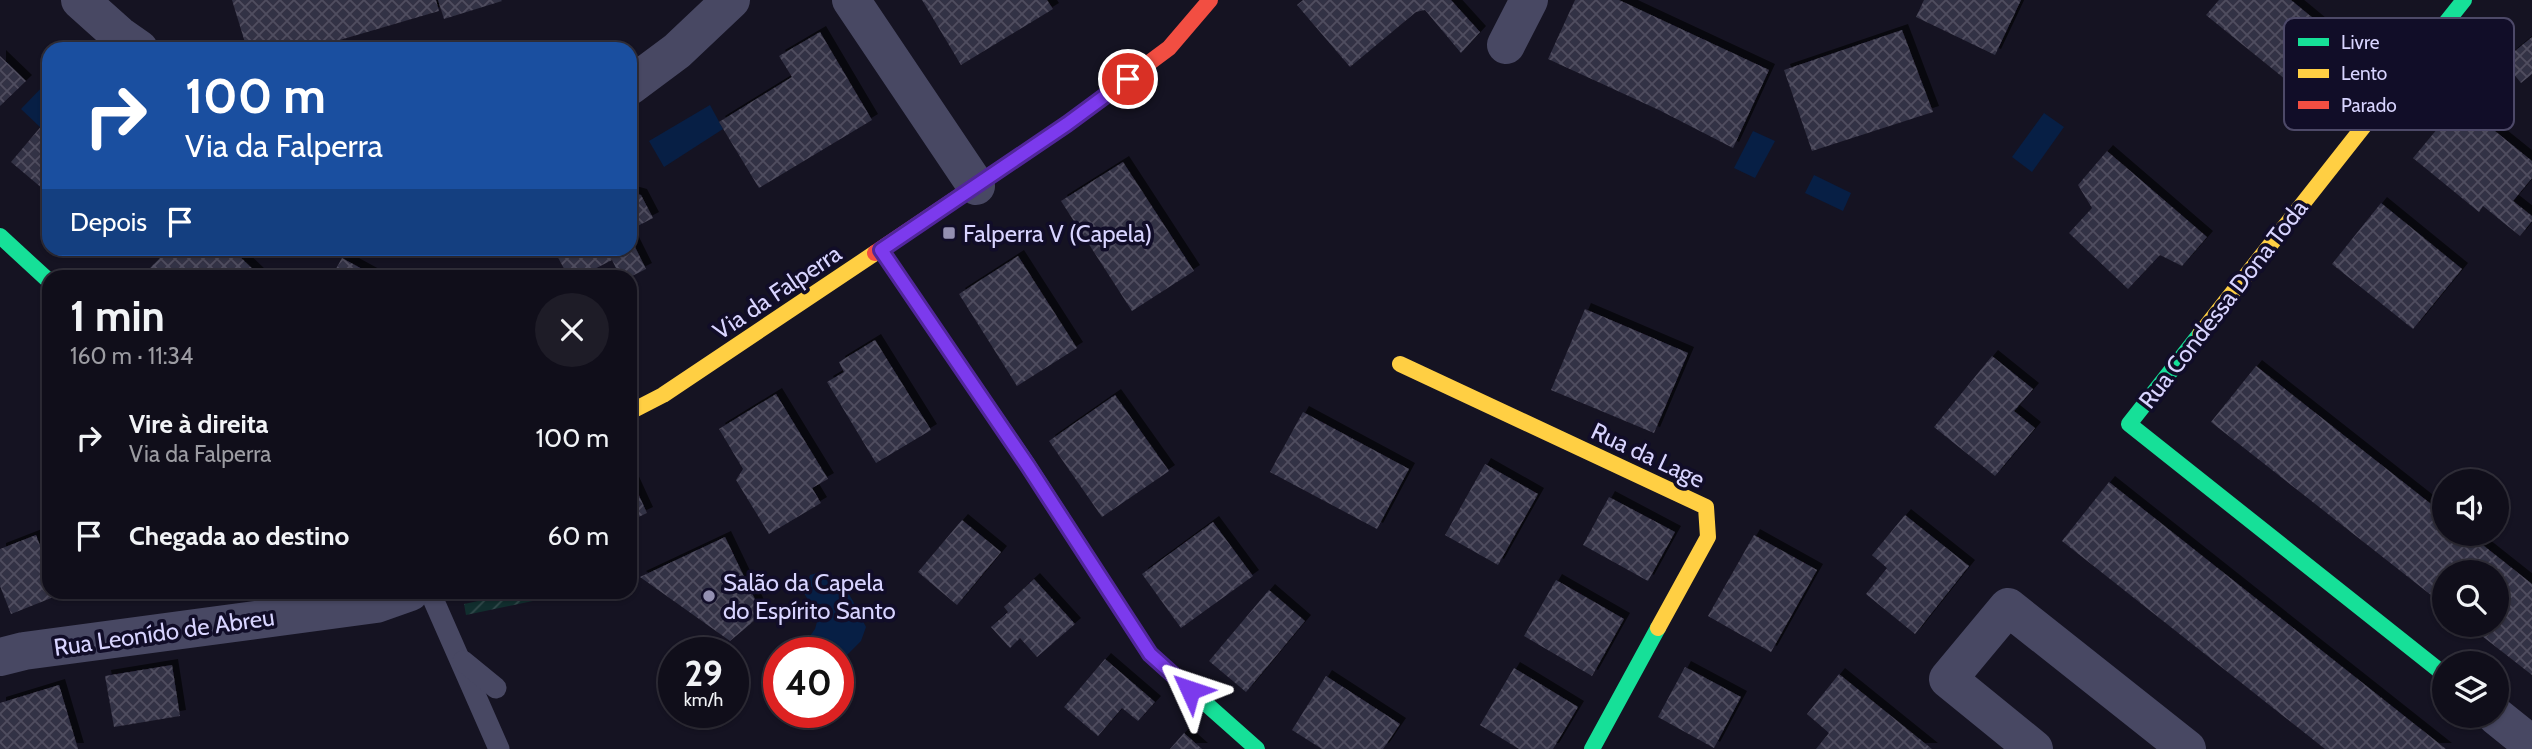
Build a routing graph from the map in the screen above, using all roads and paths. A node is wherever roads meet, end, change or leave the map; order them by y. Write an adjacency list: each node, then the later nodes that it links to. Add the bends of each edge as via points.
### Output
1 (731, 0): 10 (street)
2 (851, 0): 12 (street)
3 (1210, 0): 12 (street, Via da Falperra, via 1169,48)
4 (1529, 0): 9 (street)
5 (2464, 0): 7 (street, Rua Condessa Dona Toda)
6 (84, 1): 8 (street)
7 (2450, 18)
8 (128, 42)
9 (1506, 45)
10 (637, 81)
11 (2361, 130): 22 (street, Rua Condessa Dona Toda, via 2129,424)
12 (975, 186): 14 (street, Via da Falperra)
13 (0, 236): 15 (street)
14 (881, 250): 17 (street, Via da Falperra); 27 (street, via 1150,654)
15 (42, 275)
16 (1399, 364): 28 (street, Rua da Lage, via 1706,507 1709,537)
17 (637, 408)
18 (390, 599): 20 (street, Rua Leonído de Abreu)
19 (433, 599): 21 (lane)
20 (0, 657)
21 (459, 658): 23 (lane); 26 (lane)
22 (2432, 665)
23 (496, 688)
24 (2509, 726): 25 (street)
25 (2532, 745)
26 (499, 749)
27 (1256, 749)
28 (1592, 749)
29 (2034, 749): 30 (street, via 1948,679 2008,607)
30 (2187, 749)

